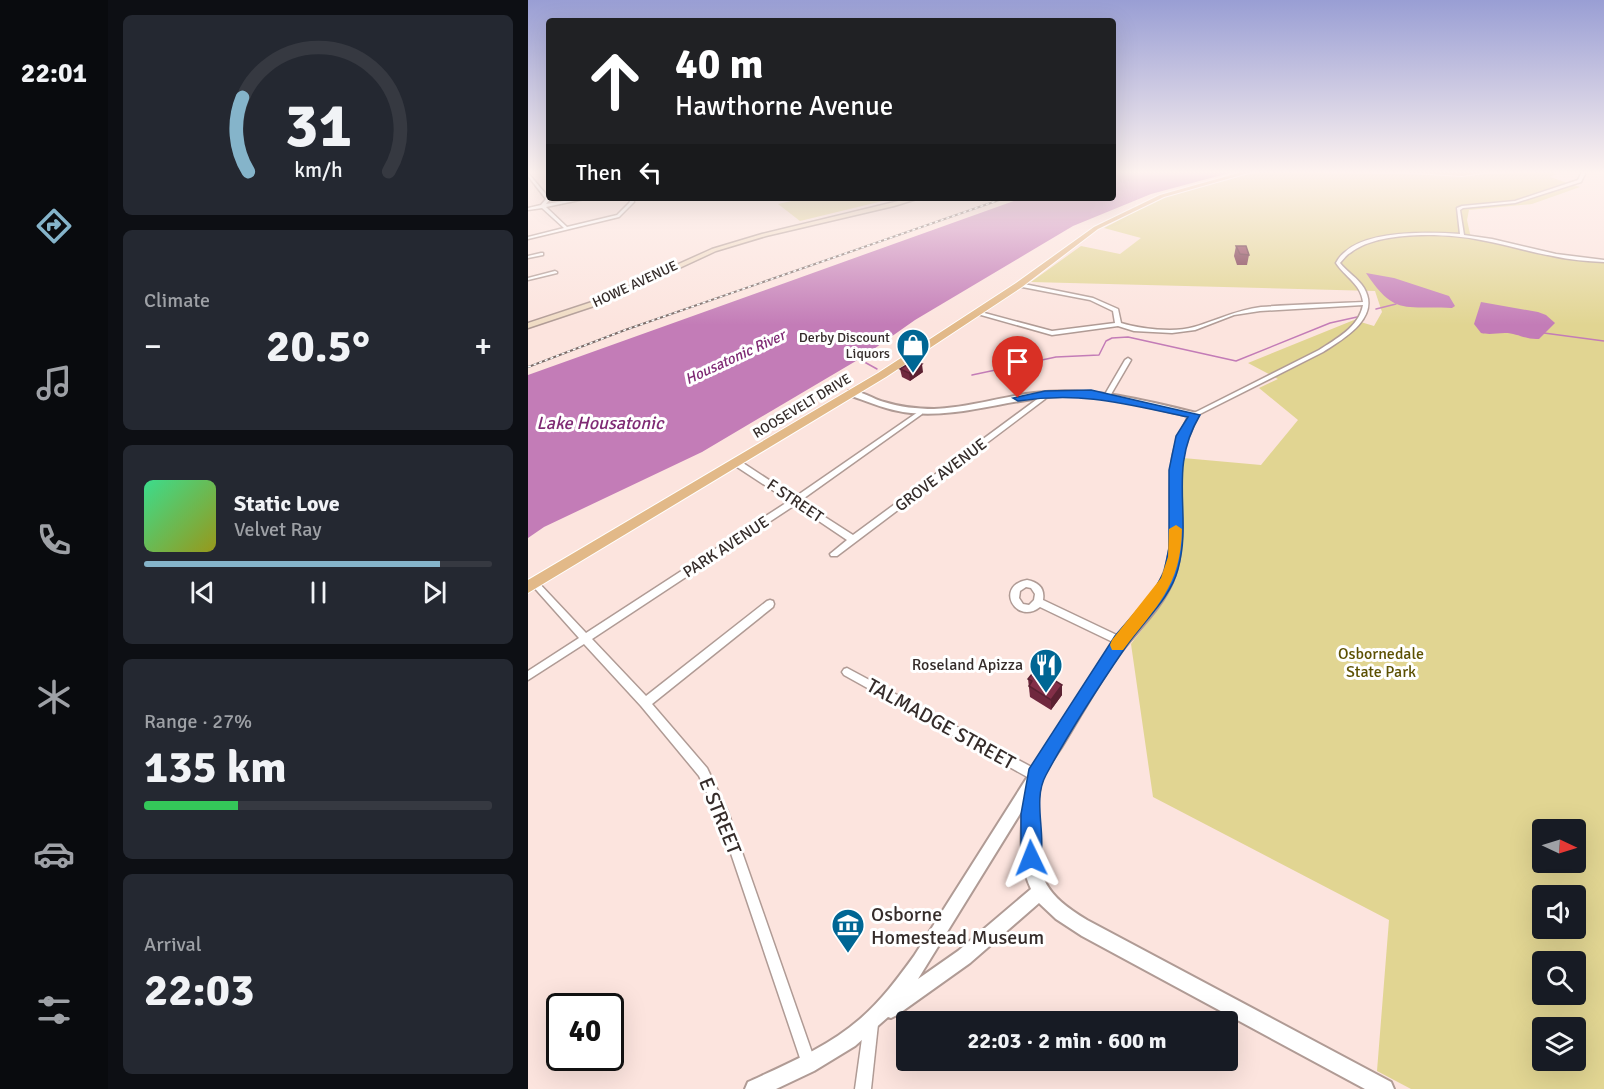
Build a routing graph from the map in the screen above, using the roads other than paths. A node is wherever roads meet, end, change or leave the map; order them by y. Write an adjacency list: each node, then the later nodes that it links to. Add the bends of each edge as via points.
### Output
1 (561, 223): 6 (street)
2 (596, 223): 6 (street)
3 (815, 223): 18 (main road, HOWE AVENUE, via 745,240 690,259 602,301)
4 (1109, 223): 14 (main road, ROOSEVELT DRIVE, via 1081,238)
5 (1460, 223): 7 (street)
6 (567, 229): 8 (street)
7 (1462, 236): 11 (street, via 1551,255); 15 (street, via 1420,234 1377,239 1344,255 1338,263 1360,286)
8 (528, 238)
9 (541, 254): 10 (street)
10 (528, 257)
11 (1604, 261)
12 (555, 272): 13 (street)
13 (528, 279)
14 (1019, 285): 16 (main road, ROOSEVELT DRIVE); 17 (street, via 1098,301 1116,310)
15 (1367, 303): 17 (street, via 1260,309 1183,331 1134,329); 24 (street, via 1364,316 1329,346)
16 (978, 313): 17 (street, via 1052,333); 20 (main road, ROOSEVELT DRIVE)
17 (1118, 324)
18 (528, 326)
19 (1128, 360): 22 (street)
20 (852, 393): 23 (street, via 894,409); 25 (main road, ROOSEVELT DRIVE)
21 (1045, 394): 22 (street); 23 (street); 27 (street, GROVE AVENUE)
22 (1107, 396): 24 (street)
23 (920, 413): 26 (street, PARK AVENUE)
24 (1194, 415): 33 (street, via 1182,436 1175,470 1173,566 1162,589)
25 (737, 463): 26 (street, F STREET); 29 (main road, ROOSEVELT DRIVE)
26 (795, 501): 27 (street, F STREET); 32 (street, PARK AVENUE)
27 (854, 540): 28 (street, GROVE AVENUE)
28 (834, 554)
29 (531, 585): 32 (street, E STREET)
30 (1039, 602): 33 (street)
31 (770, 604): 36 (street)
32 (584, 638): 35 (street, PARK AVENUE); 36 (street, E STREET)
33 (1120, 641): 37 (street)
34 (847, 672): 37 (street, TALMADGE STREET)
35 (528, 676)
36 (645, 703): 40 (street, E STREET, via 703,772 720,807)
37 (1035, 775): 38 (street, via 1030,838 1032,868); 39 (street, via 920,962)
38 (1040, 892): 39 (street, via 964,957); 43 (street, via 1068,918 1088,930)
39 (871, 1023): 40 (street); 42 (street)
40 (809, 1064): 41 (street)
41 (755, 1089)
42 (863, 1089)
43 (1384, 1089)

